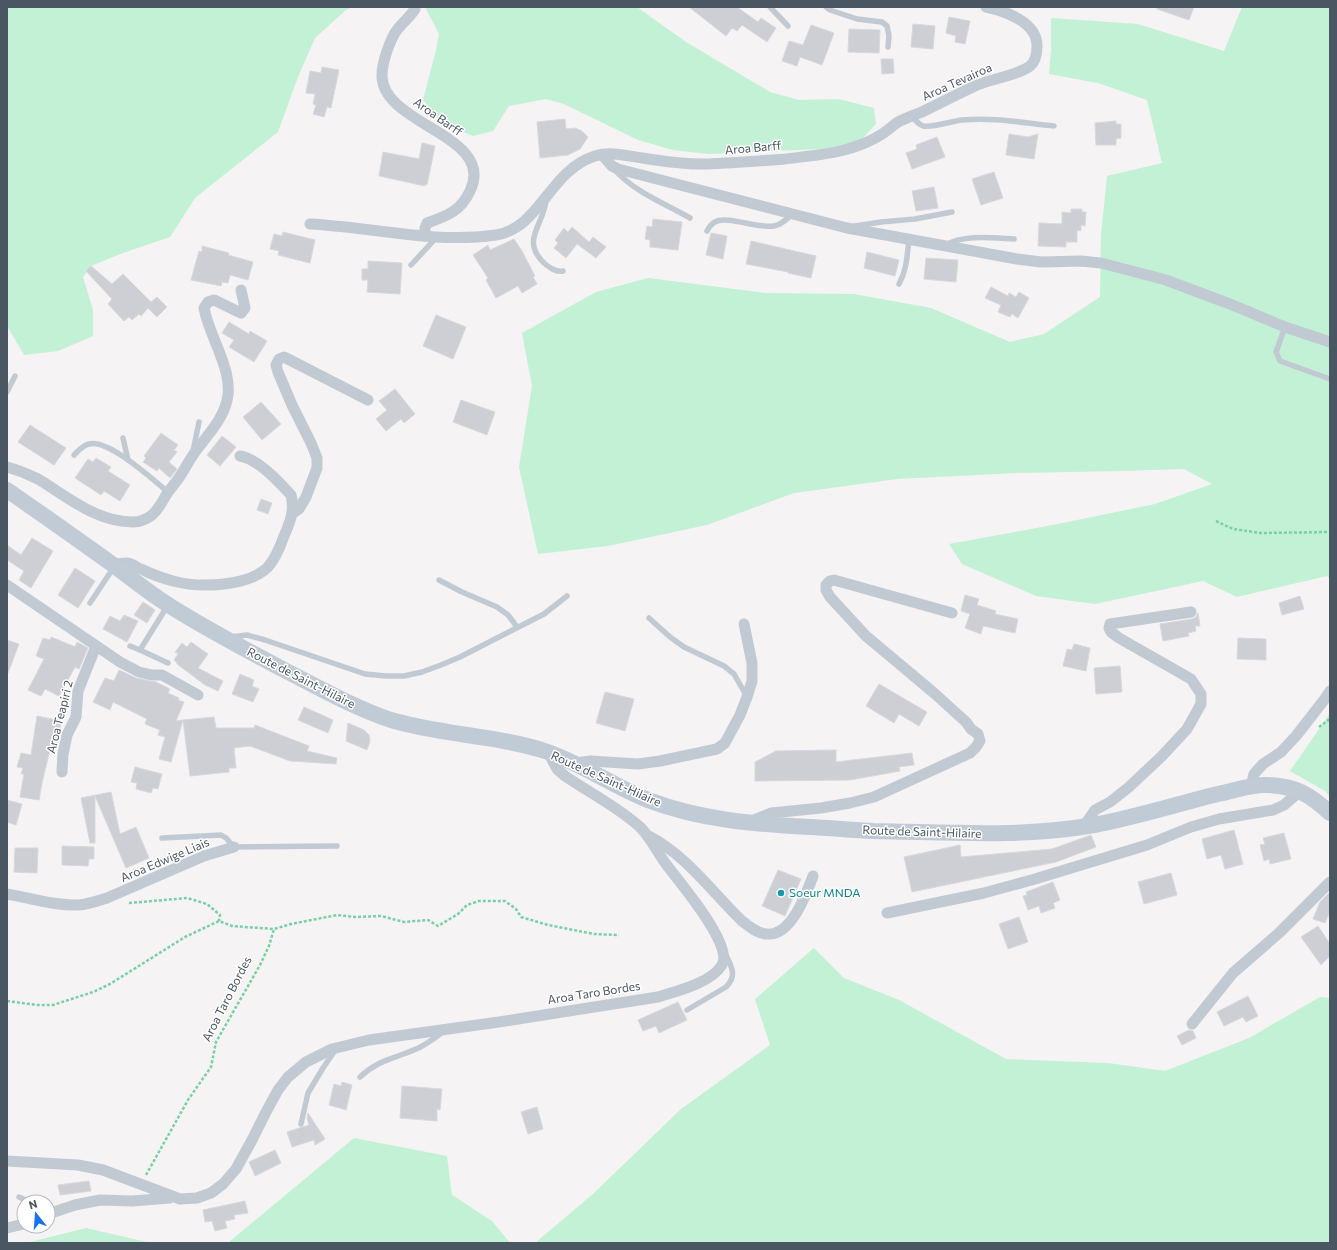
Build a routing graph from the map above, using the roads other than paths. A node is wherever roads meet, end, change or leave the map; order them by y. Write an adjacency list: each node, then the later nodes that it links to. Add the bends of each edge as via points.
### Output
1 (414, 7): 19 (street, Aroa Barff, via 411,16 396,31 389,48 382,76 384,87 399,106 468,155 473,165 474,184 459,208 428,223)
2 (770, 7): 5 (lane)
3 (826, 7): 6 (lane, via 857,19 882,22 887,26)
4 (986, 7): 7 (street, Aroa Tevairoa, via 1011,15 1025,23 1033,33 1037,44 1036,55 1030,66 1019,72 984,82)
5 (788, 26)
6 (888, 47)
7 (912, 116): 8 (street, Aroa Tevairoa); 9 (lane, via 917,123 924,126 962,120 1020,121)
8 (899, 121): 10 (street, Aroa Barff, via 877,138 855,146 805,157 704,164 614,154)
9 (1054, 126)
10 (602, 155): 11 (street); 12 (street, Aroa Barff, via 578,164 563,176)
11 (612, 166): 14 (street); 15 (lane, via 632,186)
12 (546, 198): 20 (street, Aroa Barff, via 521,225 508,232); 25 (lane, Aroa Barff, via 545,210 534,234 535,251 540,259 556,272)
13 (952, 212): 17 (lane)
14 (792, 214): 17 (street); 18 (lane, via 784,222 774,226 726,220 716,221)
15 (690, 218)
16 (310, 224): 19 (street, Aroa Barff)
17 (847, 228): 22 (street)
18 (707, 231)
19 (425, 236): 20 (street, Aroa Barff)
20 (436, 238): 24 (lane)
21 (1014, 239): 23 (lane, via 965,239)
22 (909, 240): 23 (street); 26 (lane, via 907,264)
23 (944, 246): 28 (street, via 1041,262 1101,263 1166,280)
24 (412, 265)
25 (563, 271)
26 (899, 284)
27 (241, 290): 37 (street, via 245,308 241,313 214,300 208,302 204,308 228,381 228,395 218,421)
28 (1286, 327): 29 (street); 31 (lane, via 1276,352 1280,361)
29 (1330, 342)
30 (15, 376): 32 (lane)
31 (1330, 379)
32 (7, 392)
33 (368, 400): 43 (street, via 284,357 279,358 276,364 278,372 317,458 317,468 306,497)
34 (199, 422): 37 (lane)
35 (123, 438): 39 (lane)
36 (74, 455): 39 (lane, via 89,444 99,445)
37 (193, 455): 42 (street)
38 (240, 456): 43 (street, via 255,462 291,495)
39 (128, 460): 42 (lane)
40 (7, 467): 42 (street, via 37,479 86,510 119,520 144,520 153,514)
41 (7, 490): 44 (main road, Route de Saint-Hilaire)
42 (168, 492)
43 (293, 514): 44 (street, via 273,562 261,572 244,579 209,585 190,584 173,581 128,563)
44 (113, 566): 48 (lane); 49 (main road, Route de Saint-Hilaire)
45 (439, 580): 54 (lane, via 497,607 508,615)
46 (7, 585): 56 (street)
47 (567, 596): 54 (lane, via 544,614)
48 (90, 603)
49 (168, 605): 55 (main road, Route de Saint-Hilaire); 58 (lane)
50 (1191, 612): 70 (street, via 1110,624 1111,632 1119,638 1191,679 1202,694 1201,704 1187,729 1167,751 1130,787 1095,810)
51 (952, 613): 69 (street, via 834,580 826,585 830,597 866,636 978,734 980,741 976,747 970,753 874,797 820,808 771,813)
52 (649, 618): 62 (lane, via 684,647 724,666 734,674)
53 (744, 624): 62 (street, via 752,663 752,681)
54 (517, 627): 55 (lane, via 441,665 404,676 365,674 247,635)
55 (226, 638): 63 (main road, Route de Saint-Hilaire, via 326,692 391,720 520,744)
56 (96, 646): 61 (street, via 139,672 162,675); 65 (street, Aroa Teapiri 2, via 78,691 76,717 67,735)
57 (130, 646): 58 (lane)
58 (140, 650): 59 (lane)
59 (168, 663)
60 (1330, 691): 66 (street, via 1281,752 1263,764 1254,774)
61 (198, 695)
62 (748, 697): 64 (street, via 725,742 717,749 638,764 591,761)
63 (548, 752): 64 (main road, Route de Saint-Hilaire); 71 (street, via 557,769 565,776 625,815)
64 (574, 763): 69 (main road, Route de Saint-Hilaire, via 647,799 683,811)
65 (62, 772)
66 (1251, 787): 67 (main road, Route de Saint-Hilaire, via 1262,784 1287,786); 70 (main road, Route de Saint-Hilaire)
67 (1300, 791): 68 (main road, Route de Saint-Hilaire, via 1309,795); 78 (street, via 1284,805 1273,810 1219,819 1147,844 984,893)
68 (1330, 813)
69 (748, 823): 70 (main road, Route de Saint-Hilaire, via 866,831 992,834)
70 (1084, 826)
71 (647, 835): 75 (street, via 675,853 742,921 765,934 774,934 791,920 798,911); 79 (street, via 715,931)
72 (162, 838): 74 (lane, via 221,835)
73 (336, 846): 74 (lane)
74 (234, 847): 77 (street, Aroa Edwige Liais, via 204,856 96,902 80,905 56,903)
75 (813, 876)
76 (1330, 882): 81 (street, via 1280,933 1233,973)
77 (7, 894)
78 (887, 913)
79 (723, 947): 80 (lane, via 733,969 731,982); 82 (street, Aroa Taro Bordes, via 723,964 714,973 702,981 658,997)
80 (687, 1010)
81 (1192, 1024)
82 (444, 1030): 83 (street, Aroa Taro Bordes, via 369,1040); 84 (lane, via 417,1049 369,1068)
83 (338, 1047): 85 (lane, via 308,1093); 87 (street, Aroa Taro Bordes, via 306,1062 288,1077 278,1090 236,1169 223,1184 197,1198)
84 (360, 1077)
85 (301, 1124)
86 (7, 1161): 87 (street, Aroa Taro Bordes, via 78,1165 103,1170)
87 (175, 1197): 88 (street, Aroa Taro Bordes, via 132,1201 100,1200)
88 (56, 1209)

